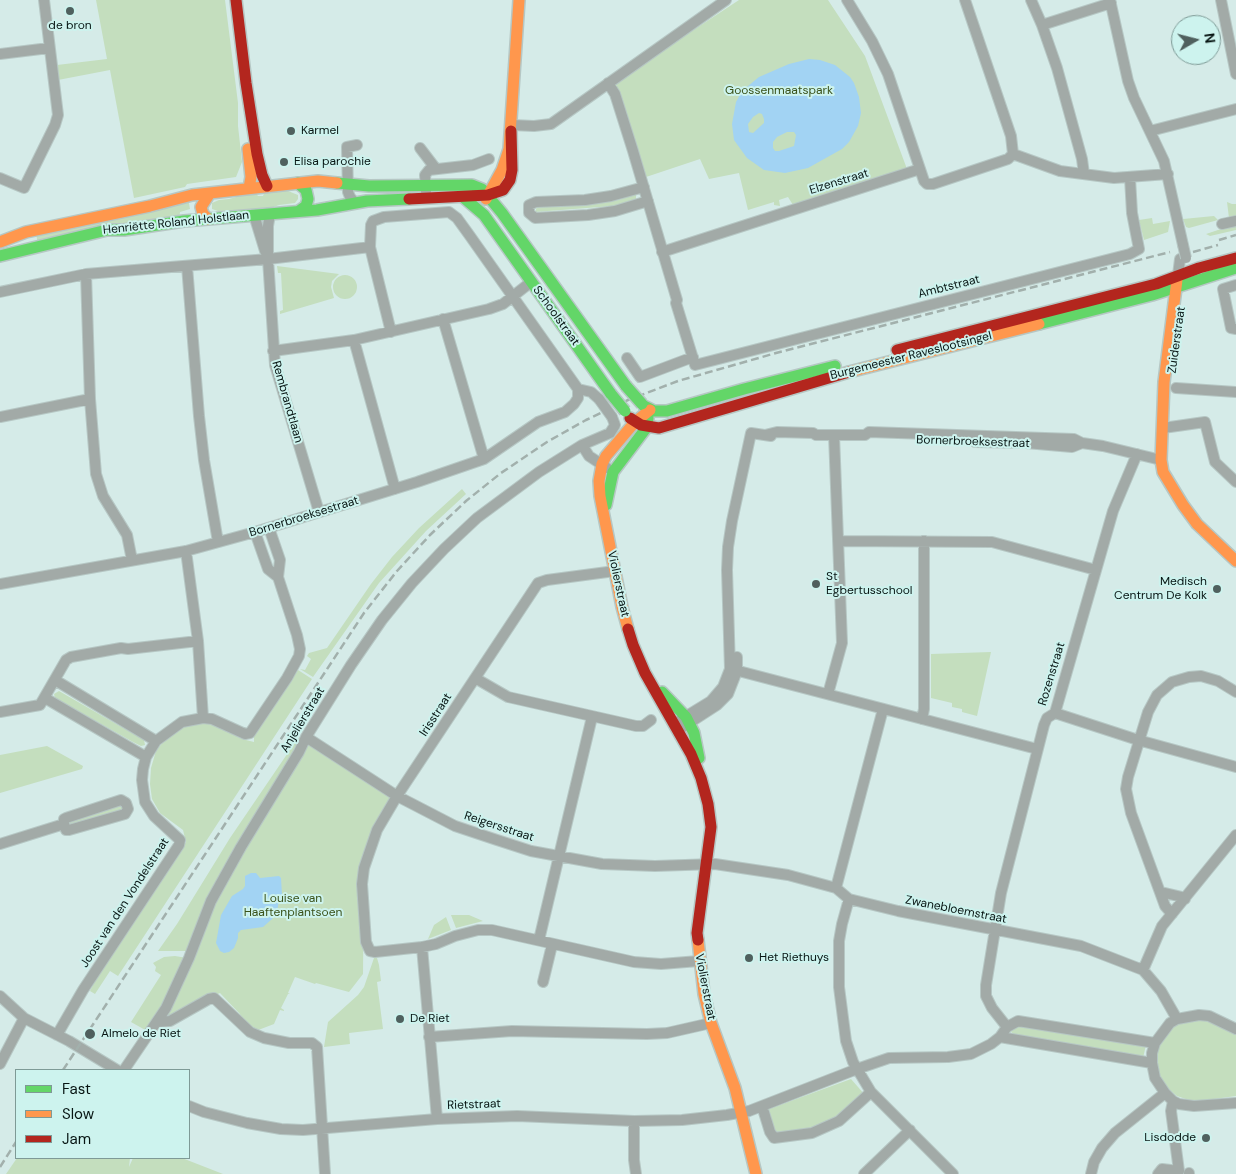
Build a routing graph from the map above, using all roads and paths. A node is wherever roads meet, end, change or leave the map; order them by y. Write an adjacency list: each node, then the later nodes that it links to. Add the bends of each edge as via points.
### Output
1 (44, 0): 11 (street)
2 (236, 0): 14 (main road)
3 (519, 0): 17 (main road)
4 (726, 0): 15 (street)
5 (847, 0): 24 (street, via 888,74)
6 (964, 0): 21 (street, via 1011,136)
7 (1030, 0): 10 (street)
8 (1221, 0): 13 (street)
9 (1110, 2): 10 (street); 18 (street, via 1128,80)
10 (1042, 25): 25 (street, via 1057,68)
11 (49, 48): 12 (street); 27 (street, via 58,115 55,125 24,188)
12 (0, 54)
13 (1236, 74)
14 (246, 83): 32 (main road, via 257,154); 34 (main road)
15 (608, 83): 17 (street, via 551,124); 33 (street, via 615,94)
16 (1236, 109): 18 (street)
17 (512, 128): 36 (main road, via 502,170)
18 (1150, 131): 26 (street)
19 (357, 145): 30 (street, via 347,147)
20 (420, 148): 23 (street)
21 (1013, 154): 24 (street, via 1008,159 933,184 924,181); 25 (street, via 1053,169)
22 (489, 159): 23 (street, via 473,165)
23 (436, 169): 31 (street, via 425,175)
24 (920, 169): 50 (street, Elzenstraat)
25 (1084, 174): 28 (street)
26 (1168, 174): 28 (street); 57 (street, via 1176,238 1183,258)
27 (0, 178)
28 (1130, 178): 68 (street, Ambtstraat, via 1134,229 1140,249 1123,256)
29 (298, 182): 30 (main road, Henriëtte Roland Holstlaan); 32 (main road, Henriëtte Roland Holstlaan); 41 (main road, via 306,190 308,199 306,206)
30 (348, 184): 31 (main road, Henriëtte Roland Holstlaan); 40 (street, via 350,197)
31 (425, 185): 36 (main road, Henriëtte Roland Holstlaan, via 472,185); 38 (street)
32 (267, 186): 34 (main road, Henriëtte Roland Holstlaan)
33 (644, 186): 39 (street); 39 (street, via 585,200 532,203 529,213 535,218 588,215)
34 (249, 188): 35 (main road, Henriëtte Roland Holstlaan)
35 (210, 193): 45 (main road, via 201,207); 48 (main road, Henriëtte Roland Holstlaan, via 26,232)
36 (488, 195): 37 (main road); 43 (main road); 73 (main road, Schoolstraat, bridge, via 626,386)
37 (463, 197): 38 (main road, Henriëtte Roland Holstlaan); 43 (main road)
38 (426, 198): 40 (main road, Henriëtte Roland Holstlaan)
39 (648, 201): 50 (street)
40 (355, 203): 41 (main road, Henriëtte Roland Holstlaan)
41 (299, 211): 42 (main road, Henriëtte Roland Holstlaan)
42 (270, 214): 44 (main road, Henriëtte Roland Holstlaan); 53 (street, Rembrandtlaan)
43 (483, 214): 58 (main road, Schoolstraat)
44 (254, 215): 45 (main road, Henriëtte Roland Holstlaan); 53 (street, Rembrandtlaan)
45 (208, 219): 51 (main road, Henriëtte Roland Holstlaan, via 97,232)
46 (1236, 221): 47 (street)
47 (1222, 224)
48 (0, 242)
49 (370, 247): 53 (street); 61 (street, Schoolstraat, via 370,230 374,221 384,217 452,213); 64 (street)
50 (662, 252): 68 (street)
51 (0, 256)
52 (1236, 258): 57 (main road, Burgemeester Raveslootsingel)
53 (268, 259): 54 (street); 66 (street, Rembrandtlaan)
54 (187, 266): 56 (street); 95 (street, via 199,416)
55 (1236, 268): 57 (main road, Burgemeester Raveslootsingel)
56 (86, 274): 60 (street); 72 (street)
57 (1183, 279): 73 (main road, Burgemeester Raveslootsingel, via 667,411); 74 (main road, Zuiderstraat, via 1166,358); 74 (main road, Zuiderstraat, via 1171,388); 78 (main road, Burgemeester Raveslootsingel, via 1152,295 827,378 659,428)
58 (531, 282): 61 (street); 77 (main road, Schoolstraat, bridge, via 611,394)
59 (1236, 285): 63 (street, via 1223,289 1231,328)
60 (0, 292)
61 (513, 296): 62 (street, via 489,309); 70 (street, Schoolstraat)
62 (443, 319): 64 (street); 83 (street)
63 (1236, 330)
64 (391, 332): 65 (street)
65 (354, 340): 66 (street); 88 (street)
66 (273, 351): 89 (street, Rembrandtlaan, via 276,374)
67 (626, 358): 68 (street, Ambtstraat, via 640,377)
68 (694, 361)
69 (1176, 388): 71 (street)
70 (578, 389): 76 (street, Schoolstraat, bridge, via 599,399); 83 (street, Bornerbroeksestraat, via 578,398 565,412 538,422)
71 (1236, 392)
72 (90, 399): 75 (street); 97 (street, via 98,486 127,535)
73 (646, 407): 77 (main road, Violierstraat); 78 (main road, Violierstraat)
74 (1164, 408): 79 (main road, Zuiderstraat)
75 (0, 417)
76 (612, 417): 81 (street, Anjelierstraat, via 615,425 610,433)
77 (635, 422): 78 (main road, Schoolstraat); 85 (main road, Violierstraat)
78 (647, 427): 86 (main road, Violierstraat)
79 (1163, 428): 84 (main road, Zuiderstraat); 87 (street, via 1205,422 1215,462)
80 (834, 435): 82 (street, Bornerbroeksestraat, via 865,435 869,432 1074,439); 93 (street); 104 (street, Bornerbroeksestraat, via 778,438 758,434 728,547 727,594)
81 (582, 445): 85 (street, via 589,456); 120 (street, Anjelierstraat, via 507,494 444,549 382,620)
82 (1137, 454): 84 (street, Bornerbroeksestraat); 99 (street, Rozenstraat, via 1113,511)
83 (484, 459): 88 (street, Bornerbroeksestraat)
84 (1161, 460): 98 (main road, via 1163,472 1197,524)
85 (602, 464): 86 (street); 90 (main road, Violierstraat, via 600,496)
86 (613, 472): 90 (main road, Violierstraat, via 606,500)
87 (1236, 482)
88 (395, 489): 89 (street, Bornerbroeksestraat)
89 (319, 512): 91 (street, Bornerbroeksestraat)
90 (606, 522): 100 (main road, Violierstraat)
91 (269, 528): 92 (street, Bornerbroeksestraat); 101 (street, via 280,560)
92 (255, 532): 95 (street, Bornerbroeksestraat); 101 (street, via 268,568)
93 (838, 541): 94 (street); 109 (street, via 842,643)
94 (924, 541): 99 (street, via 992,542); 116 (street)
95 (218, 542): 96 (street, Bornerbroeksestraat)
96 (186, 551): 97 (street, Bornerbroeksestraat); 103 (street)
97 (132, 560): 102 (street, Bornerbroeksestraat)
98 (1236, 561)
99 (1096, 570): 113 (street, Rozenstraat)
100 (615, 572): 105 (main road, Violierstraat, via 633,645); 106 (street, Irisstraat, via 538,583)
101 (278, 577): 115 (street, via 300,649 292,670 250,733)
102 (0, 584)
103 (198, 641): 107 (street, via 121,648 71,658 66,660); 115 (street)
104 (734, 670): 109 (street); 118 (street, via 732,686 723,701)
105 (645, 672): 118 (main road, Violierstraat); 119 (main road, Violierstraat)
106 (475, 678): 114 (street, via 508,697); 126 (street, Irisstraat)
107 (55, 680): 110 (street); 122 (street)
108 (1236, 692): 121 (street, via 1202,676 1172,682 1156,695)
109 (828, 694): 111 (street)
110 (44, 698): 112 (street, via 40,705); 124 (street)
111 (883, 709): 116 (street); 133 (street)
112 (0, 712)
113 (1055, 713): 121 (street); 123 (street, Rozenstraat, via 1047,718)
114 (592, 717): 117 (street, via 636,726 643,726); 131 (street)
115 (203, 718): 122 (street, via 182,722)
116 (922, 719): 123 (street)
117 (651, 720)
118 (688, 720): 119 (street); 127 (main road, Violierstraat, via 694,733)
119 (676, 726): 127 (main road, Violierstraat, via 699,772)
120 (306, 737): 126 (street, Reigersstraat); 148 (street, Anjelierstraat, via 219,886 187,963)
121 (1138, 740): 125 (street); 134 (street, via 1126,789)
122 (156, 741): 124 (street)
123 (1036, 749): 138 (street, Rozenstraat)
124 (146, 757): 128 (street, via 142,780)
125 (1236, 767)
126 (397, 796): 131 (street, Reigersstraat, via 455,826 531,851); 141 (street, Irisstraat, via 378,830 364,868 366,942 368,949 375,952)
127 (706, 796): 132 (main road, Violierstraat, via 711,827)
128 (145, 802): 130 (street, via 127,806 125,814 69,830 64,824); 152 (street, Joost van den Vondelstraat, via 154,816 180,840 179,844)
129 (1236, 835): 136 (street)
130 (0, 844)
131 (559, 855): 132 (street, Reigersstraat, via 602,864); 139 (street)
132 (707, 865): 133 (street, Zwanebloemstraat, via 788,875); 142 (main road, Violierstraat, via 697,933)
133 (836, 888): 135 (street, Zwanebloemstraat)
134 (1160, 894): 136 (street); 137 (street)
135 (850, 899): 138 (street, Zwanebloemstraat); 160 (street, via 839,941 839,987 846,1041)
136 (1185, 899): 137 (street)
137 (1172, 914): 143 (street, via 1162,926)
138 (994, 930): 143 (street, Zwanebloemstraat, via 1081,946); 150 (street, Rozenstraat, via 986,996)
139 (539, 940): 140 (street); 141 (street, via 478,930)
140 (552, 945): 142 (street, via 634,962); 144 (street)
141 (422, 947): 153 (street)
142 (699, 961): 149 (main road, Violierstraat)
143 (1143, 970): 147 (street, Zwanebloemstraat, via 1161,991)
144 (543, 982)
145 (0, 996): 146 (street)
146 (24, 1018): 152 (street); 157 (street)
147 (1177, 1019): 151 (street, via 1210,1016); 155 (street, via 1170,1023)
148 (157, 1022): 159 (street, Anjelierstraat); 170 (street, via 170,1021 214,998 250,1032 289,1043 312,1042 317,1047)
149 (711, 1023): 153 (street, via 647,1034 512,1031); 167 (main road, Violierstraat)
150 (1007, 1027): 154 (street, Rietstraat); 155 (street, via 1018,1021)
151 (1236, 1029)
152 (57, 1035): 158 (street)
153 (429, 1036): 168 (street)
154 (1000, 1037): 156 (street); 160 (street, Rietstraat, via 971,1054 889,1058)
155 (1156, 1043): 156 (street)
156 (1152, 1063): 162 (street, via 1155,1078)
157 (0, 1064)
158 (115, 1069)
159 (125, 1069)
160 (857, 1069): 161 (street); 166 (street, Rietstraat)
161 (871, 1092): 166 (street, via 839,1121 812,1133 774,1138); 171 (street)
162 (1165, 1093): 163 (street); 177 (street, via 1115,1133 1102,1148)
163 (1173, 1101): 164 (street, via 1183,1106); 178 (street, via 1171,1112 1179,1171 1162,1169)
164 (1236, 1103)
165 (190, 1106): 170 (street, Rietstraat, via 281,1129)
166 (762, 1106): 167 (street, Rietstraat)
167 (742, 1113): 169 (street, Rietstraat); 175 (main road, Violierstraat)
168 (437, 1119): 169 (street, Rietstraat, via 517,1116); 170 (street, Rietstraat)
169 (634, 1122): 174 (street)
170 (322, 1129): 173 (street)
171 (910, 1130): 172 (street); 176 (street)
172 (866, 1173)
173 (325, 1174)
174 (636, 1174)
175 (756, 1174)
176 (953, 1174)
177 (1091, 1174)
178 (1158, 1174)

